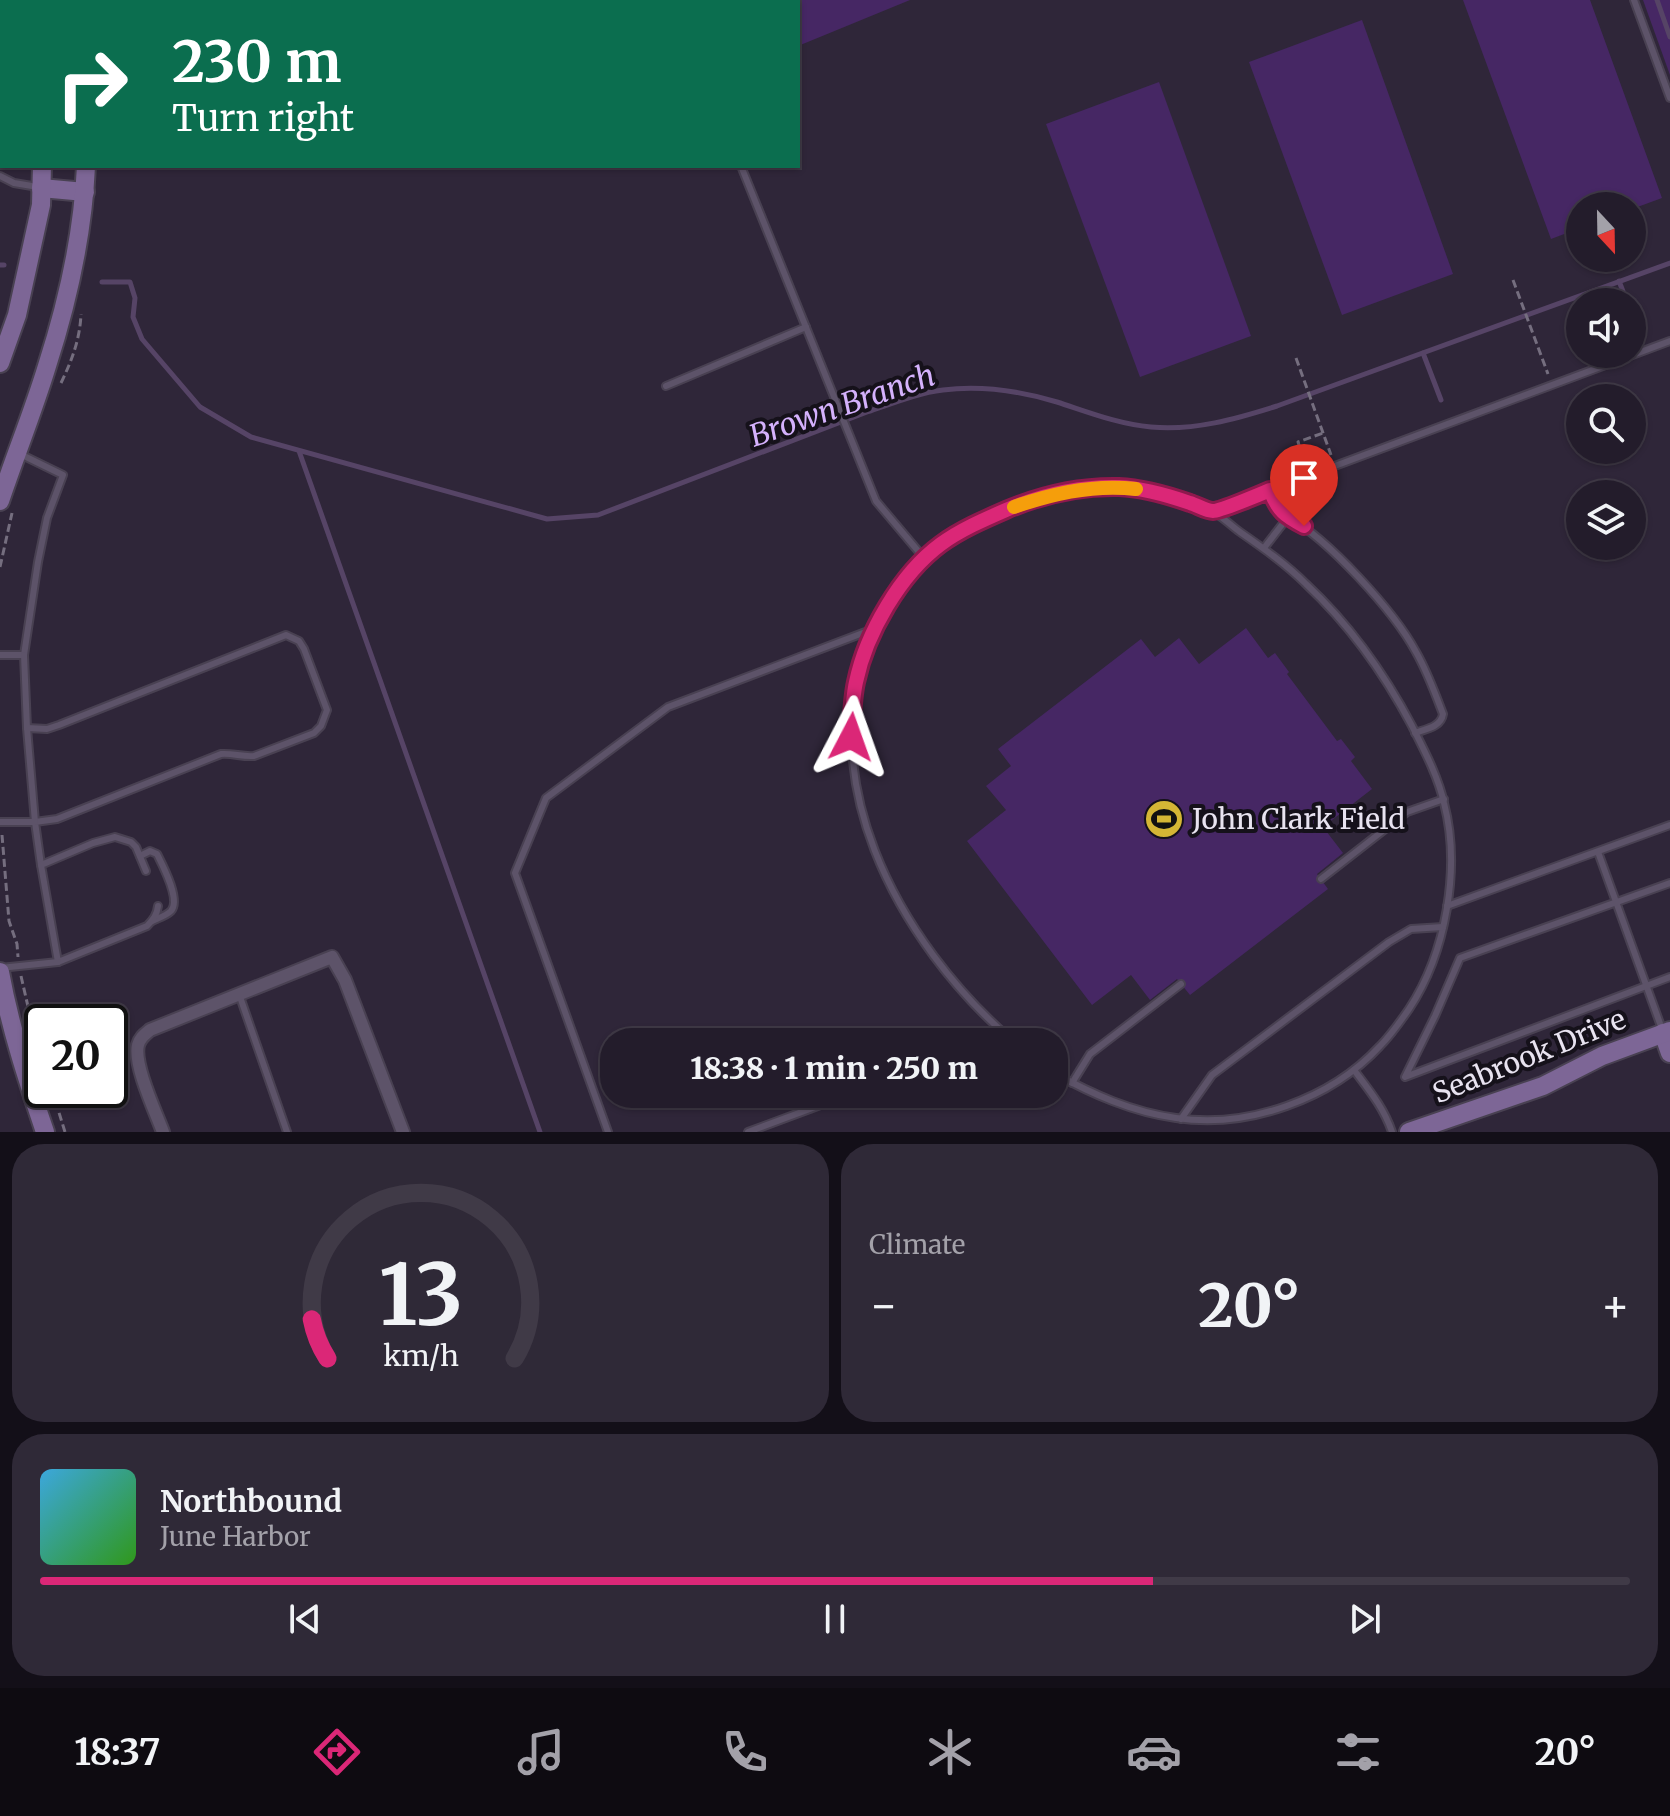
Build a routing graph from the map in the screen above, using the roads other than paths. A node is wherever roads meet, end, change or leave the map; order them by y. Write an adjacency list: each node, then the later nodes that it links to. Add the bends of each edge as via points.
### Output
1 (1634, 0): 2 (lane)
2 (1670, 98)
3 (42, 168): 7 (street)
4 (86, 168): 8 (street)
5 (742, 168): 9 (lane)
6 (0, 176): 7 (lane)
7 (41, 188): 8 (street); 11 (street, via 17,315)
8 (85, 192): 13 (street, via 66,297)
9 (806, 327): 12 (lane); 19 (lane, via 876,501)
10 (1670, 341): 14 (lane)
11 (0, 363)
12 (666, 386)
13 (16, 452): 15 (street); 22 (lane, via 63,475 47,518)
14 (1270, 490): 16 (lane); 17 (lane)
15 (8, 502)
16 (1214, 511): 18 (lane); 19 (lane, via 1122,487 1072,491 991,516)
17 (1288, 517): 18 (lane); 24 (lane, via 1304,526 1377,597 1415,650 1443,714 1439,724)
18 (1264, 548): 24 (lane, via 1307,584 1355,636)
19 (924, 558): 20 (lane)
20 (876, 628): 46 (lane, via 856,683 851,737 868,836 927,945); 59 (lane, via 668,707 546,798 515,873)
21 (0, 655): 22 (lane)
22 (24, 655): 23 (lane)
23 (27, 728): 27 (lane); 27 (lane, via 59,725 286,635 304,649 327,710 314,733 266,752 244,757 221,754 57,819)
24 (1415, 733): 25 (lane)
25 (1444, 799): 33 (lane, via 1407,812); 37 (lane, via 1451,856)
26 (0, 822): 27 (lane)
27 (35, 822): 31 (lane)
28 (1670, 825): 29 (lane)
29 (1598, 852): 35 (lane); 37 (lane)
30 (140, 856): 31 (lane, via 131,842 115,837); 32 (lane); 38 (lane, via 157,854 175,898 169,913)
31 (41, 865): 40 (lane)
32 (146, 871)
33 (1321, 879)
34 (1670, 883): 35 (lane)
35 (1616, 903): 44 (lane); 44 (lane, via 1460,958 1405,1077)
36 (158, 906): 38 (lane)
37 (1447, 906): 39 (lane)
38 (152, 921): 40 (lane)
39 (1443, 927): 49 (lane, via 1413,1003 1380,1047); 53 (lane, via 1411,929 1389,942 1212,1075)
40 (58, 962): 41 (lane)
41 (0, 970): 55 (street)
42 (1670, 977): 44 (lane)
43 (1181, 984): 51 (lane, via 1090,1054)
44 (1646, 986): 47 (lane)
45 (239, 994): 54 (street, via 332,957); 56 (street, via 150,1030 139,1042 142,1075); 57 (lane)
46 (999, 1028)
47 (1667, 1032): 48 (street); 62 (street, Seabrook Drive, via 1543,1086)
48 (1670, 1053)
49 (1354, 1070): 53 (lane, via 1303,1100 1272,1110 1220,1120); 61 (lane)
50 (1068, 1081): 51 (lane)
51 (1072, 1083): 53 (lane, via 1122,1105)
52 (812, 1108): 60 (lane)
53 (1181, 1119)
54 (402, 1130): 58 (street)
55 (45, 1132)
56 (163, 1132)
57 (287, 1132)
58 (388, 1132)
59 (608, 1132)
60 (748, 1132)
61 (1392, 1132)
62 (1409, 1132)

